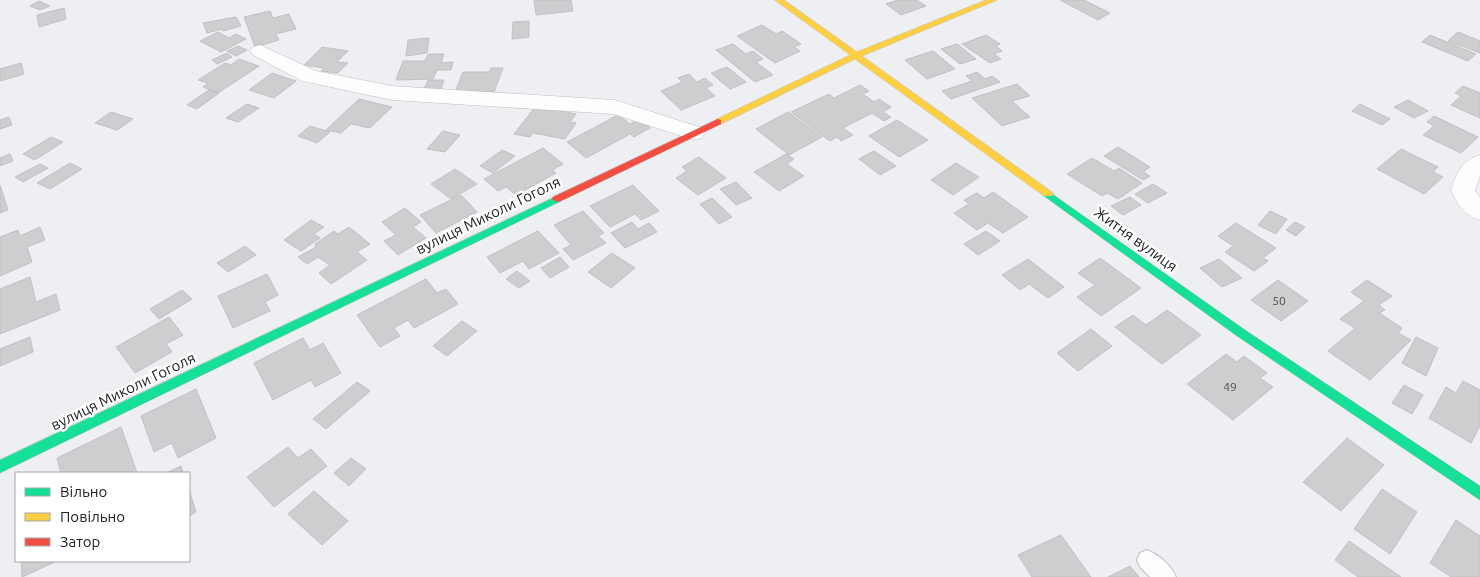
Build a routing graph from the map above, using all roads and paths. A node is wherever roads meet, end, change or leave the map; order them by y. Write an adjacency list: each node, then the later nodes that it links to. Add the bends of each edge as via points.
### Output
1 (779, 0): 4 (street, Житня вулиця)
2 (993, 0): 4 (street, вулиця Миколи Гоголя)
3 (260, 51): 5 (street, via 310,76 392,93 615,107)
4 (856, 55): 5 (street, вулиця Миколи Гоголя); 9 (street, Житня вулиця, via 1241,334)
5 (694, 133): 8 (street, вулиця Миколи Гоголя)
6 (1480, 163): 7 (street, via 1468,174 1463,190 1469,203)
7 (1480, 211)
8 (0, 467)
9 (1480, 494)
10 (1147, 560): 11 (lane)
11 (1165, 577)

